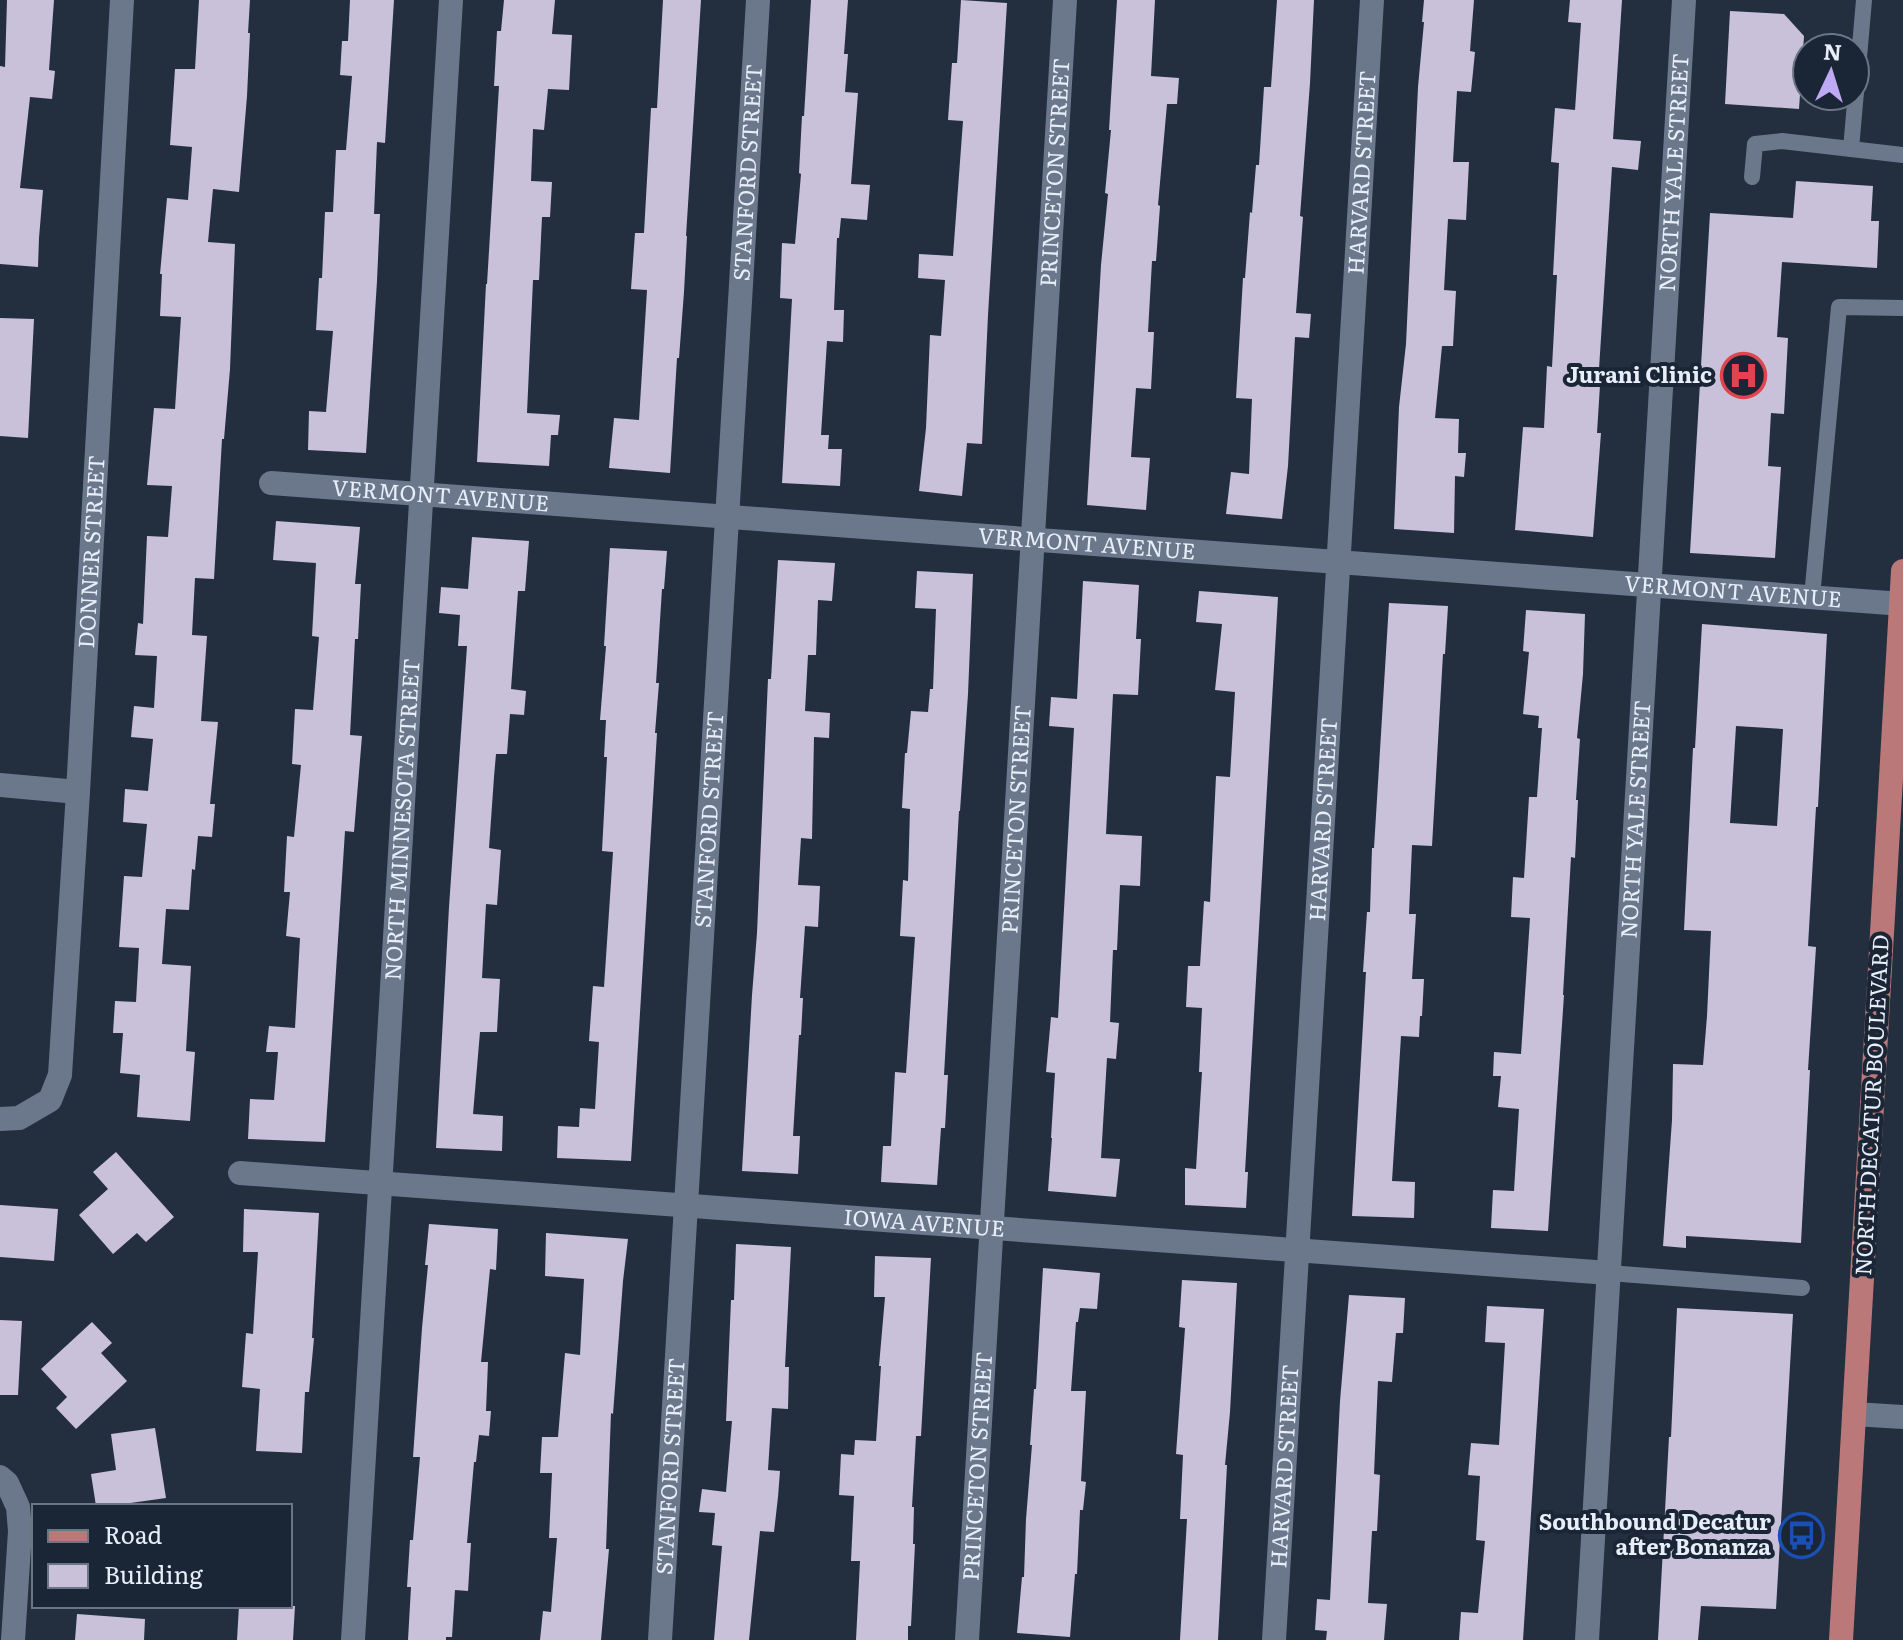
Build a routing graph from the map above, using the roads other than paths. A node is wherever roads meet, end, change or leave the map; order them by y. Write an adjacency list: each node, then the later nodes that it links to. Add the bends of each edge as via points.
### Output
1 (122, 0): 22 (street, DONNER STREET)
2 (451, 0): 13 (street, NORTH MINNESOTA STREET)
3 (758, 0): 14 (street, STANFORD STREET)
4 (1065, 0): 15 (street, PRINCETON STREET)
5 (1372, 0): 16 (street, HARVARD STREET)
6 (1684, 0): 18 (street, NORTH YALE STREET)
7 (1864, 0): 8 (lane)
8 (1851, 149): 9 (lane); 10 (lane, via 1782,141 1755,144)
9 (1903, 155)
10 (1752, 177)
11 (1903, 308): 19 (lane, via 1839,307)
12 (271, 483): 13 (street, VERMONT AVENUE)
13 (421, 494): 14 (street, VERMONT AVENUE); 25 (street, NORTH MINNESOTA STREET)
14 (727, 517): 15 (street, VERMONT AVENUE); 26 (street, STANFORD STREET)
15 (1033, 540): 16 (street, VERMONT AVENUE); 27 (street, PRINCETON STREET)
16 (1339, 562): 18 (street, VERMONT AVENUE); 28 (street, HARVARD STREET)
17 (1903, 571): 20 (main road, NORTH DECATUR BOULEVARD)
18 (1650, 585): 19 (street, VERMONT AVENUE); 29 (street, NORTH YALE STREET)
19 (1812, 597): 20 (street, VERMONT AVENUE)
20 (1902, 604): 31 (main road, NORTH DECATUR BOULEVARD)
21 (0, 785): 22 (street)
22 (78, 792): 23 (street, DONNER STREET, via 60,1075 50,1100 19,1118)
23 (0, 1119)
24 (240, 1173): 25 (street, IOWA AVENUE)
25 (380, 1183): 26 (street, IOWA AVENUE); 35 (street, NORTH MINNESOTA STREET)
26 (686, 1205): 27 (street, IOWA AVENUE); 36 (street, STANFORD STREET)
27 (992, 1228): 28 (street, IOWA AVENUE); 37 (street, PRINCETON STREET)
28 (1298, 1250): 29 (street, IOWA AVENUE); 38 (street, HARVARD STREET)
29 (1609, 1273): 30 (lane); 39 (street, NORTH YALE STREET)
30 (1802, 1288)
31 (1854, 1414): 32 (street); 40 (main road, NORTH DECATUR BOULEVARD)
32 (1903, 1417)
33 (4, 1480): 34 (street, via 18,1507 20,1531)
34 (13, 1640)
35 (353, 1640)
36 (660, 1640)
37 (967, 1640)
38 (1274, 1640)
39 (1587, 1640)
40 (1841, 1640)

